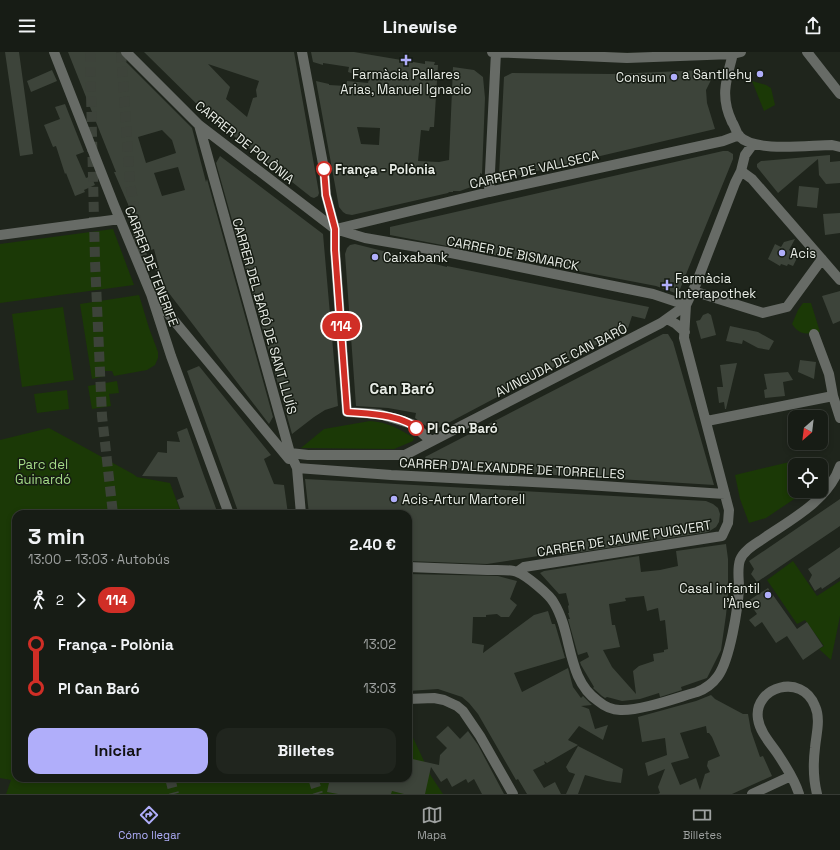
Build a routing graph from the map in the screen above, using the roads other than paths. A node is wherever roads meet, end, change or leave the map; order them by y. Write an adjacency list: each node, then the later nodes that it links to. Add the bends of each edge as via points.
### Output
1 (54, 52): 16 (street, CARRER DE TENERIFE)
2 (126, 52): 10 (street, CARRER DE POLÒNIA)
3 (302, 52): 17 (street, via 324,169 326,195)
4 (492, 52): 5 (street)
5 (496, 52): 8 (street); 15 (street)
6 (807, 52): 9 (street)
7 (737, 53): 8 (street); 11 (street, via 728,72 725,100 728,113)
8 (627, 55)
9 (840, 94)
10 (199, 125): 17 (street, CARRER DE POLÒNIA); 33 (street, CARRER DEL BARÓ DE SANT LLUÍS)
11 (739, 135): 12 (street); 15 (street, CARRER DE VALLSECA, via 723,141)
12 (753, 144): 13 (street); 14 (street, AVINGUDA DE CAN BARÓ, via 745,155)
13 (840, 147)
14 (741, 171): 19 (street, via 752,179); 21 (street, AVINGUDA DE CAN BARÓ)
15 (489, 192): 17 (street, CARRER DE VALLSECA)
16 (120, 219): 18 (street); 22 (street, CARRER DE TENERIFE)
17 (335, 229): 23 (street, CARRER DE BISMARCK, via 365,238 653,294); 32 (street, via 347,412 379,414 412,424)
18 (0, 235)
19 (822, 259): 20 (street); 21 (street, via 786,307 763,313)
20 (840, 280)
21 (692, 292): 23 (street, AVINGUDA DE CAN BARÓ)
22 (151, 294): 25 (street); 27 (street, CARRER DE TENERIFE)
23 (686, 305): 24 (street, AVINGUDA DE CAN BARÓ); 26 (street)
24 (667, 319): 26 (street); 32 (street, AVINGUDA DE CAN BARÓ)
25 (177, 325): 27 (street); 35 (street)
26 (684, 332): 31 (street)
27 (164, 333): 37 (street, CARRER DE TENERIFE)
28 (814, 334): 29 (street, via 829,374)
29 (833, 396): 30 (street); 31 (street)
30 (840, 418)
31 (706, 421): 36 (street)
32 (431, 441): 33 (street, AVINGUDA DE CAN BARÓ, via 404,455)
33 (290, 453): 35 (street, CARRER DEL BARÓ DE SANT LLUÍS)
34 (840, 466): 40 (street, via 831,484 811,506 743,554 739,566 736,612 726,657 718,675 704,689 697,692 627,710 602,705 582,684 564,628 550,596)
35 (297, 468): 36 (street, CARRER D'ALEXANDRE DE TORRELLES); 38 (street, CARRER DEL BARÓ DE SANT LLUÍS)
36 (726, 494): 40 (street, CARRER DE JAUME PUIGVERT, via 728,523 722,536 524,566)
37 (228, 510)
38 (301, 510)
39 (412, 567): 40 (street)
40 (517, 572)
41 (412, 698): 43 (street, via 444,700 463,711)
42 (791, 776): 44 (street); 45 (street); 46 (street, via 761,730 758,719 763,699 774,690 788,686 803,691 815,706 817,724 813,771)
43 (513, 794)
44 (752, 794)
45 (800, 794)
46 (817, 794)

